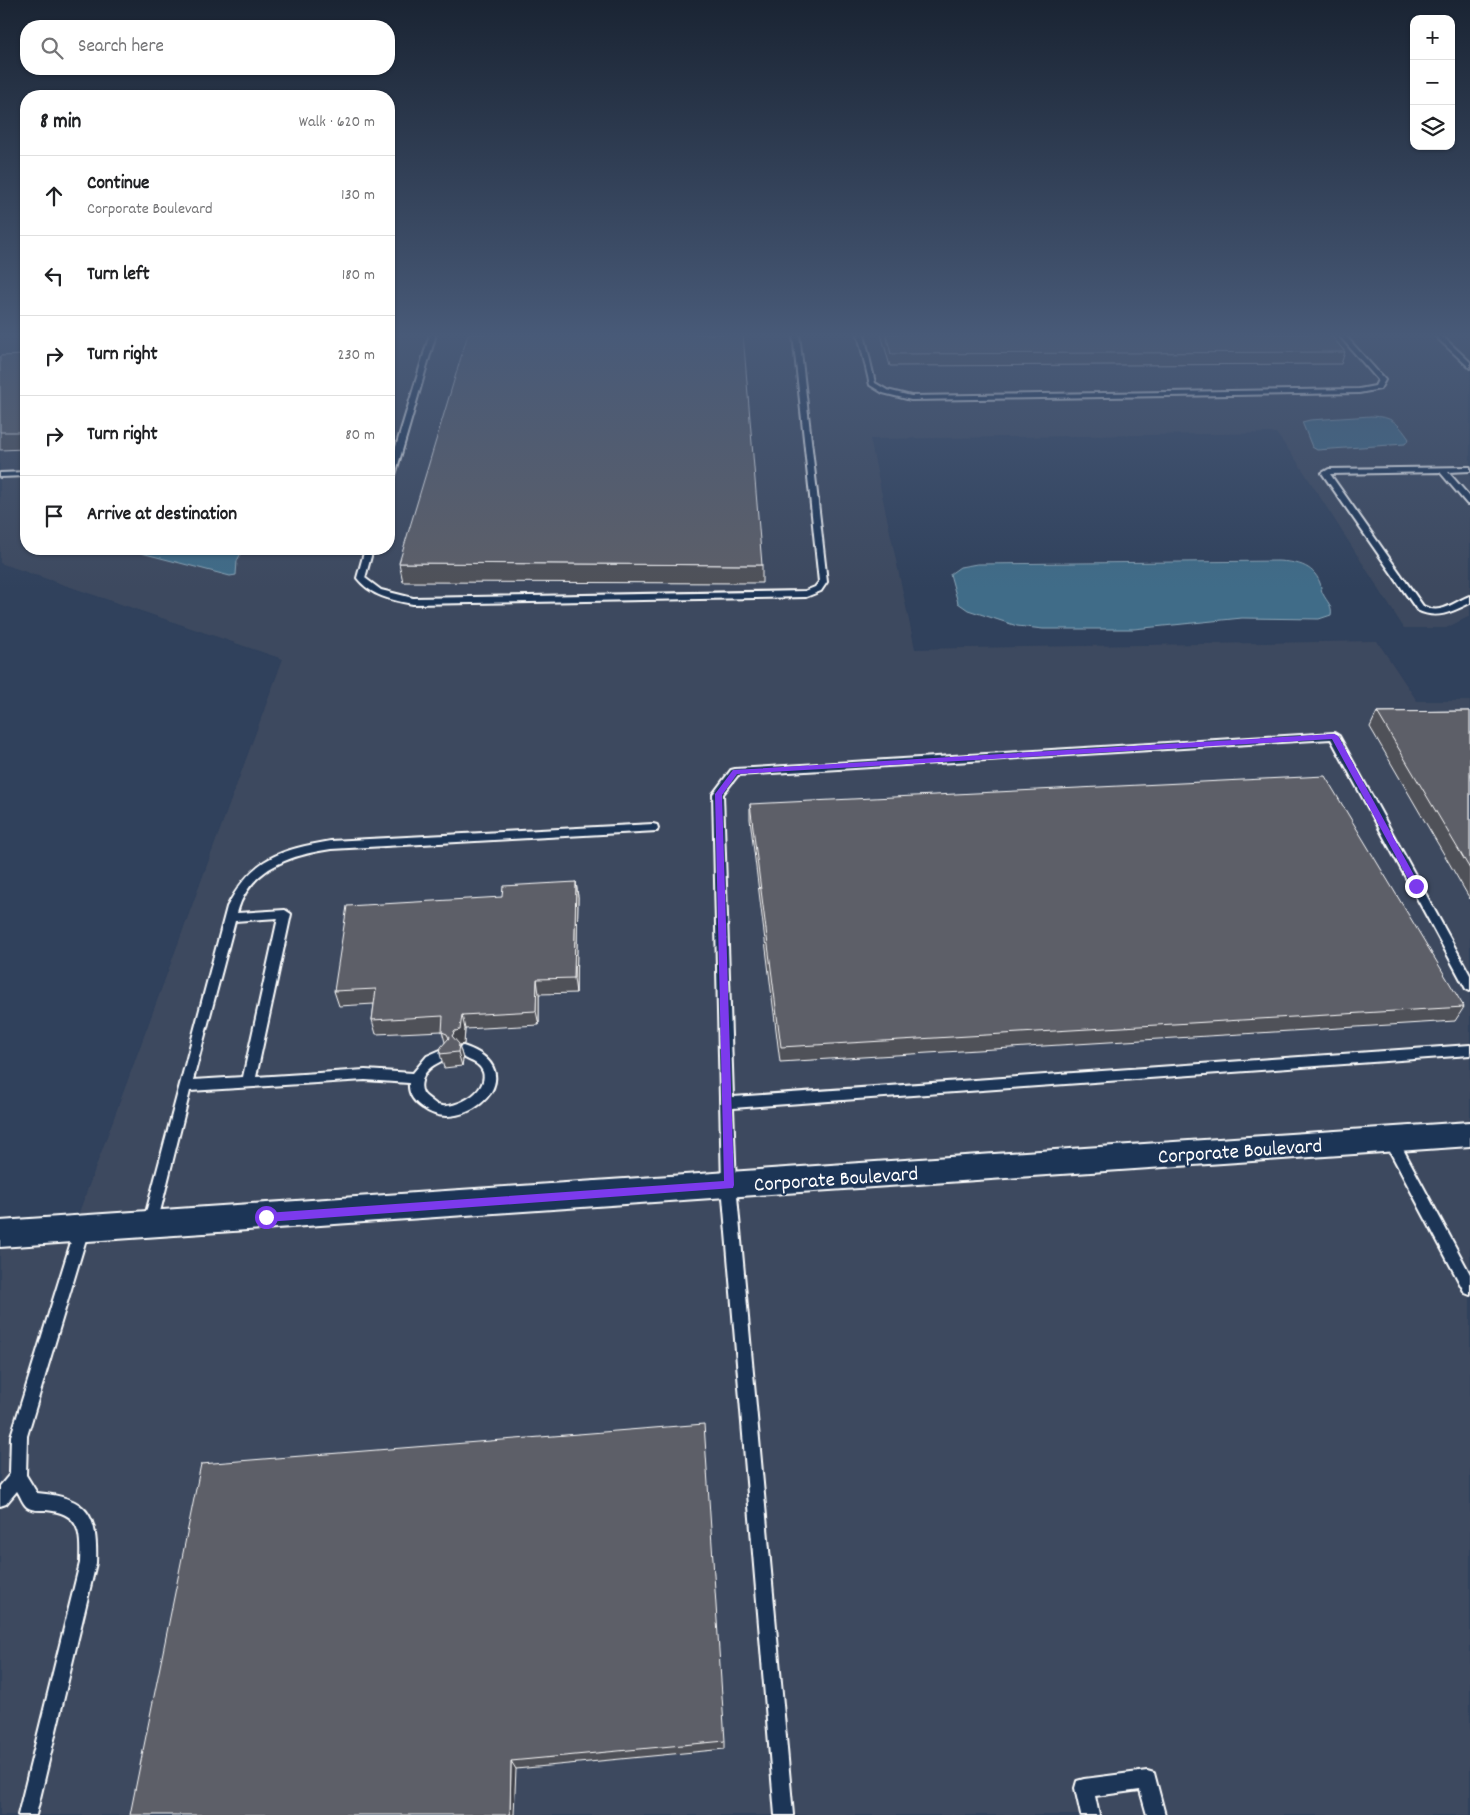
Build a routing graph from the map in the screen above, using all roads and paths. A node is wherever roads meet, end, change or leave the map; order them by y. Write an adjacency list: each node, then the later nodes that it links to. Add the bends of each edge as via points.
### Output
1 (408, 419): 3 (lane)
2 (805, 419): 9 (lane, via 823,582 818,589 806,594 413,600 390,597 369,588 361,578)
3 (395, 462)
4 (1442, 469): 5 (lane); 8 (lane); 10 (lane, via 1326,473 1420,608 1428,614 1440,614)
5 (1470, 469)
6 (20, 474): 7 (lane)
7 (0, 475)
8 (1470, 502)
9 (367, 555)
10 (1470, 599)
11 (653, 828): 12 (lane, via 331,845 291,852 254,874 240,889)
12 (231, 917): 18 (lane, via 285,914); 19 (lane)
13 (1470, 986): 20 (lane, via 1334,736 735,772 718,794)
14 (1470, 1050): 20 (lane)
15 (463, 1051): 17 (lane, via 483,1060 490,1077 482,1096 472,1104 448,1111 435,1110 418,1097)
16 (445, 1053): 17 (lane, via 429,1060)
17 (416, 1078): 18 (lane, via 365,1074)
18 (248, 1082): 19 (lane)
19 (185, 1086): 24 (lane)
20 (727, 1103): 23 (lane)
21 (1470, 1134): 22 (street, Corporate Boulevard)
22 (1391, 1140): 23 (street, Corporate Boulevard); 27 (lane)
23 (729, 1185): 24 (street, Corporate Boulevard); 31 (lane)
24 (150, 1225): 25 (street, Corporate Boulevard)
25 (82, 1229): 26 (street, Corporate Boulevard); 28 (lane, via 19,1436)
26 (0, 1234)
27 (1470, 1288)
28 (18, 1477): 29 (lane); 30 (lane, via 32,1501 68,1506 82,1517 89,1537 88,1563)
29 (0, 1498)
30 (27, 1815)
31 (784, 1815)
32 (1090, 1815): 33 (lane, via 1084,1788 1147,1780)
33 (1156, 1815)

